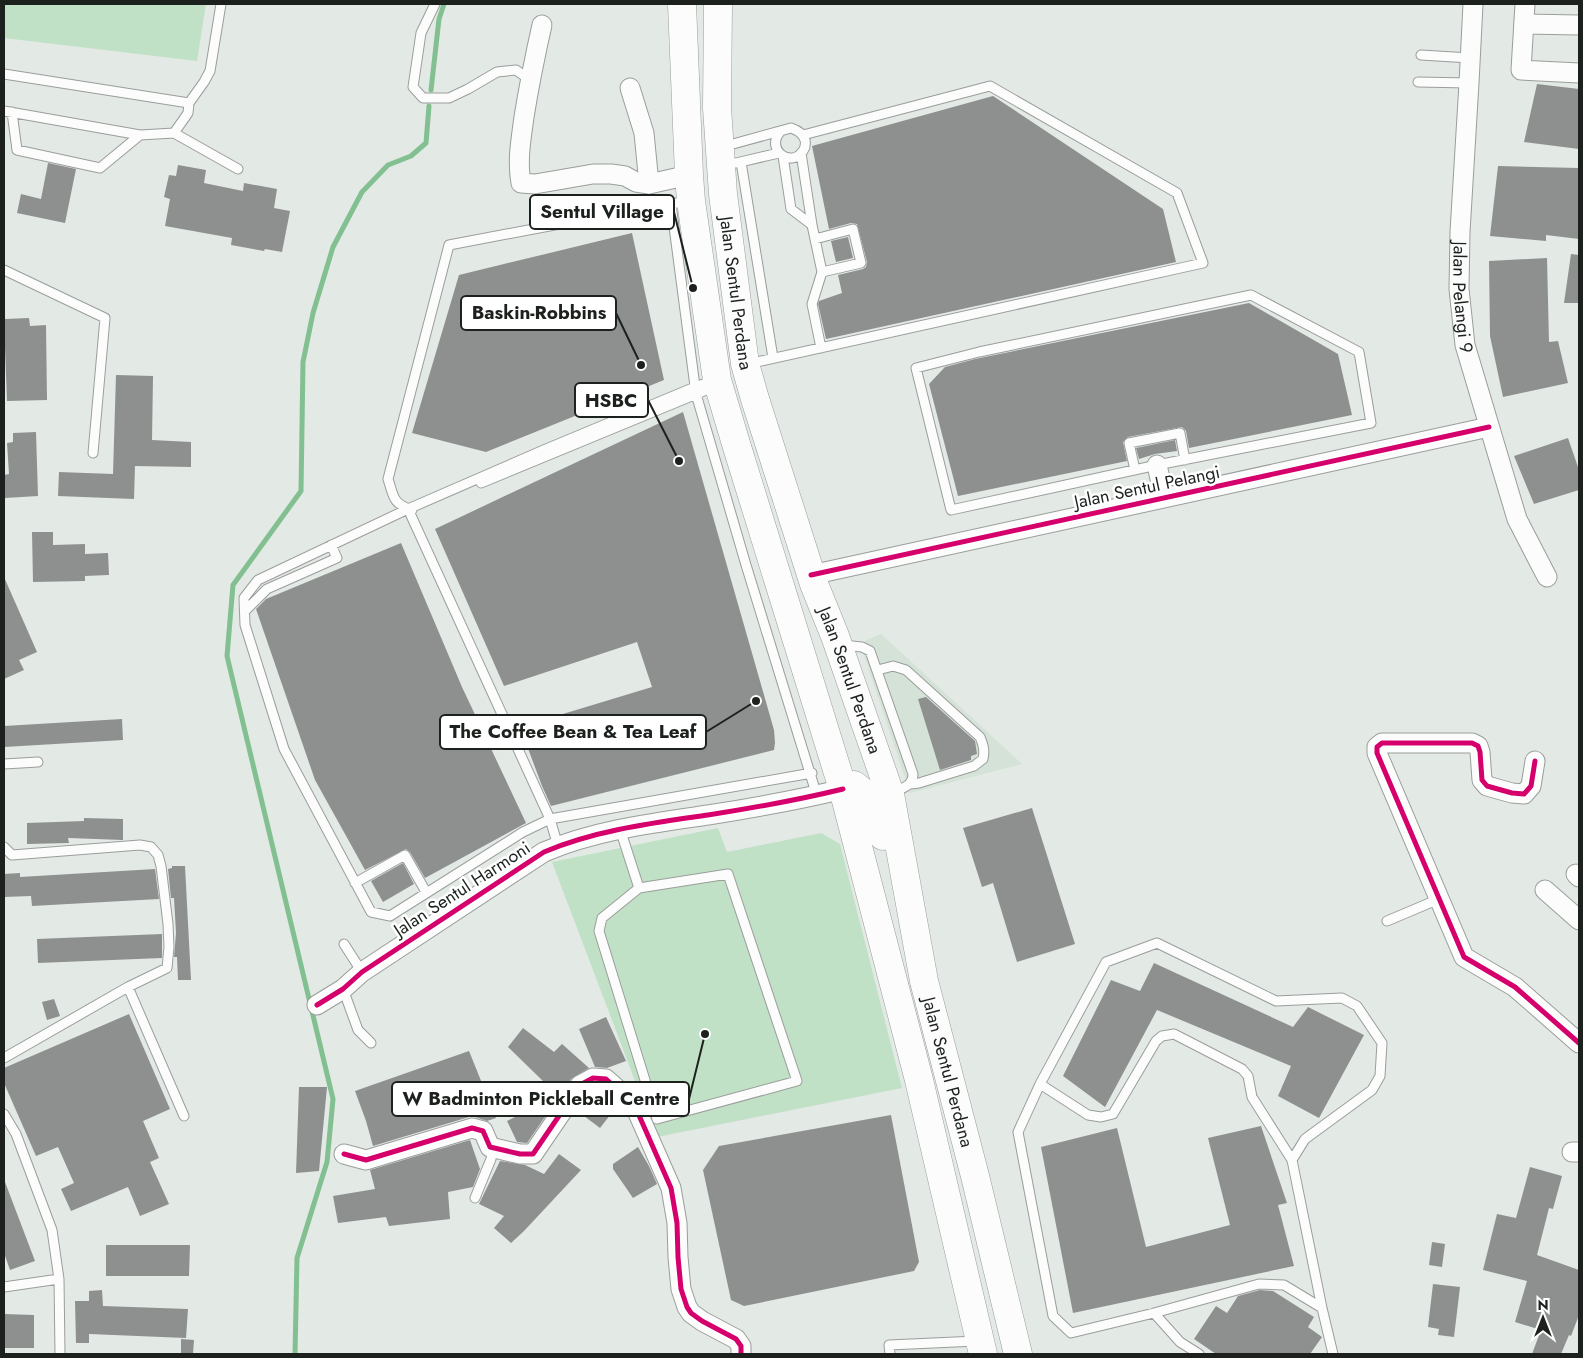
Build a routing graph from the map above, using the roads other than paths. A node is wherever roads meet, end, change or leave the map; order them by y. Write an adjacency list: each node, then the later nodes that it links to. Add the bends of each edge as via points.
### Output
1 (221, 4): 18 (lane, via 210,71)
2 (435, 4): 14 (lane, via 421,33 414,76 413,86 423,98 449,98 497,72 516,70)
3 (682, 4): 20 (main road, Jalan Sentul Perdana)
4 (718, 4): 27 (main road, Jalan Sentul Perdana, via 717,108)
5 (1472, 4): 11 (street, Jalan Pelangi 9)
6 (1525, 4): 7 (street)
7 (1524, 24): 9 (street); 12 (street, via 1521,70)
8 (542, 25): 14 (street)
9 (1579, 26)
10 (1421, 55): 11 (lane)
11 (1470, 58): 16 (street, Jalan Pelangi 9)
12 (1579, 73)
13 (4, 74): 18 (lane)
14 (530, 80): 29 (street, via 519,153 521,183 611,174)
15 (1418, 82): 16 (lane)
16 (1469, 83): 39 (street, Jalan Pelangi 9, via 1459,289 1465,345)
17 (630, 88): 29 (street, via 644,133)
18 (189, 103): 22 (lane, via 188,113)
19 (8, 111): 23 (lane); 23 (lane, via 17,150 100,168)
20 (685, 112): 27 (main road, via 695,142); 30 (main road, Jalan Sentul Perdana)
21 (781, 132): 24 (lane, via 791,128); 26 (lane, via 776,138 776,146); 27 (lane)
22 (174, 133): 23 (lane); 28 (lane)
23 (140, 135)
24 (803, 135): 25 (lane, via 806,145); 35 (lane, via 990,86 1177,193 1203,264)
25 (801, 153): 26 (lane, via 793,158); 31 (lane)
26 (781, 155): 27 (lane); 31 (lane, via 791,209)
27 (723, 158): 30 (main road, via 695,165 698,200); 36 (lane); 37 (main road, Jalan Sentul Perdana, via 723,194)
28 (238, 169)
29 (649, 184): 30 (street)
30 (686, 198): 38 (main road, Jalan Sentul Perdana); 45 (lane, via 449,245 388,479 396,502)
31 (812, 224): 32 (lane)
32 (815, 239): 34 (lane); 34 (lane, via 853,230 861,263)
33 (4, 270): 40 (lane, via 105,318)
34 (822, 272): 35 (lane, via 812,304)
35 (821, 348): 36 (lane)
36 (773, 358): 37 (lane)
37 (746, 364): 47 (main road, Jalan Sentul Perdana)
38 (707, 386): 45 (lane, via 546,449); 55 (lane, via 746,565); 57 (main road, Jalan Sentul Perdana, via 737,448)
39 (1490, 427): 44 (street, Jalan Sentul Pelangi); 48 (street, Jalan Pelangi 9, via 1517,520)
40 (93, 454)
41 (1185, 460): 42 (lane); 43 (lane, via 1180,433 1130,443); 43 (lane, via 1371,423 1359,352 1251,295 916,368 951,510)
42 (1157, 465): 43 (lane); 44 (street)
43 (1135, 470)
44 (1164, 497): 47 (street, Jalan Sentul Pelangi)
45 (408, 509): 46 (lane); 58 (lane)
46 (331, 546): 49 (lane, via 258,580 244,598); 49 (lane, via 337,558 266,589)
47 (811, 575): 50 (main road, Jalan Sentul Perdana)
48 (1547, 577)
49 (244, 611): 62 (lane, via 245,626 284,749)
50 (842, 656): 51 (lane, via 862,647 870,651); 56 (main road, Jalan Sentul Perdana); 57 (main road, via 864,758)
51 (878, 670): 56 (lane, via 913,774 913,780); 56 (lane, via 893,666 906,670 980,737 983,744 983,759 974,766)
52 (1536, 761): 66 (street, via 1531,786 1524,794 1512,793 1487,786 1482,780 1480,752 1472,743 1382,744 1377,747)
53 (38, 762): 54 (lane)
54 (4, 764)
55 (812, 773): 57 (lane); 58 (lane)
56 (900, 789): 71 (main road, Jalan Sentul Perdana)
57 (838, 790): 59 (street, Jalan Sentul Harmoni, via 772,805); 71 (main road, via 868,796 875,805); 89 (main road, Jalan Sentul Perdana, via 919,1080)
58 (550, 819): 60 (lane); 65 (lane)
59 (620, 829): 60 (street, Jalan Sentul Harmoni); 63 (lane)
60 (558, 846): 70 (street, Jalan Sentul Harmoni, via 544,852)
61 (4, 847): 72 (lane, via 12,855 140,845 151,847 161,866 168,968)
62 (355, 883): 65 (lane, via 371,912 390,916); 65 (lane, via 405,855)
63 (639, 888): 63 (lane, via 728,874 797,1081 657,1120 599,931 602,918)
64 (1545, 890): 67 (street)
65 (426, 892)
66 (1439, 899): 68 (lane); 76 (street, via 1464,957 1514,987)
67 (1579, 920)
68 (1387, 921)
69 (344, 944): 70 (lane)
70 (362, 972): 73 (street, Jalan Sentul Harmoni)
71 (924, 981): 93 (main road, Jalan Sentul Perdana)
72 (128, 987): 77 (lane); 80 (lane)
73 (343, 989): 74 (street, Jalan Sentul Harmoni); 75 (lane, via 358,1030)
74 (318, 1005)
75 (371, 1043)
76 (1579, 1043)
77 (4, 1058)
78 (1040, 1084): 83 (lane, via 1088,1114 1101,1117 1114,1114 1156,1041 1174,1034 1242,1069 1248,1076 1252,1097); 83 (lane, via 1106,962 1157,943 1276,1001 1342,998 1357,1006 1382,1043 1380,1076 1372,1090 1305,1139); 88 (lane, via 1018,1132 1053,1316 1071,1333)
79 (4, 1114): 85 (lane, via 16,1134 52,1230)
80 (184, 1116)
81 (493, 1148): 82 (street, via 483,1131 472,1128 366,1160); 84 (lane); 91 (street, via 533,1154 580,1085 593,1078 606,1079 634,1104 671,1188 677,1223 680,1289 687,1307 702,1321 736,1338)
82 (344, 1154)
83 (1292, 1160): 87 (lane)
84 (475, 1198)
85 (59, 1279): 86 (lane); 90 (lane)
86 (4, 1287)
87 (1322, 1308): 88 (lane, via 1284,1285 1258,1284); 95 (lane)
88 (1154, 1313): 94 (lane, via 1180,1342)
89 (981, 1348): 92 (lane, via 890,1345)
90 (60, 1354)
91 (741, 1354)
92 (890, 1354)
93 (1018, 1354)
94 (1199, 1354)
95 (1333, 1354)

